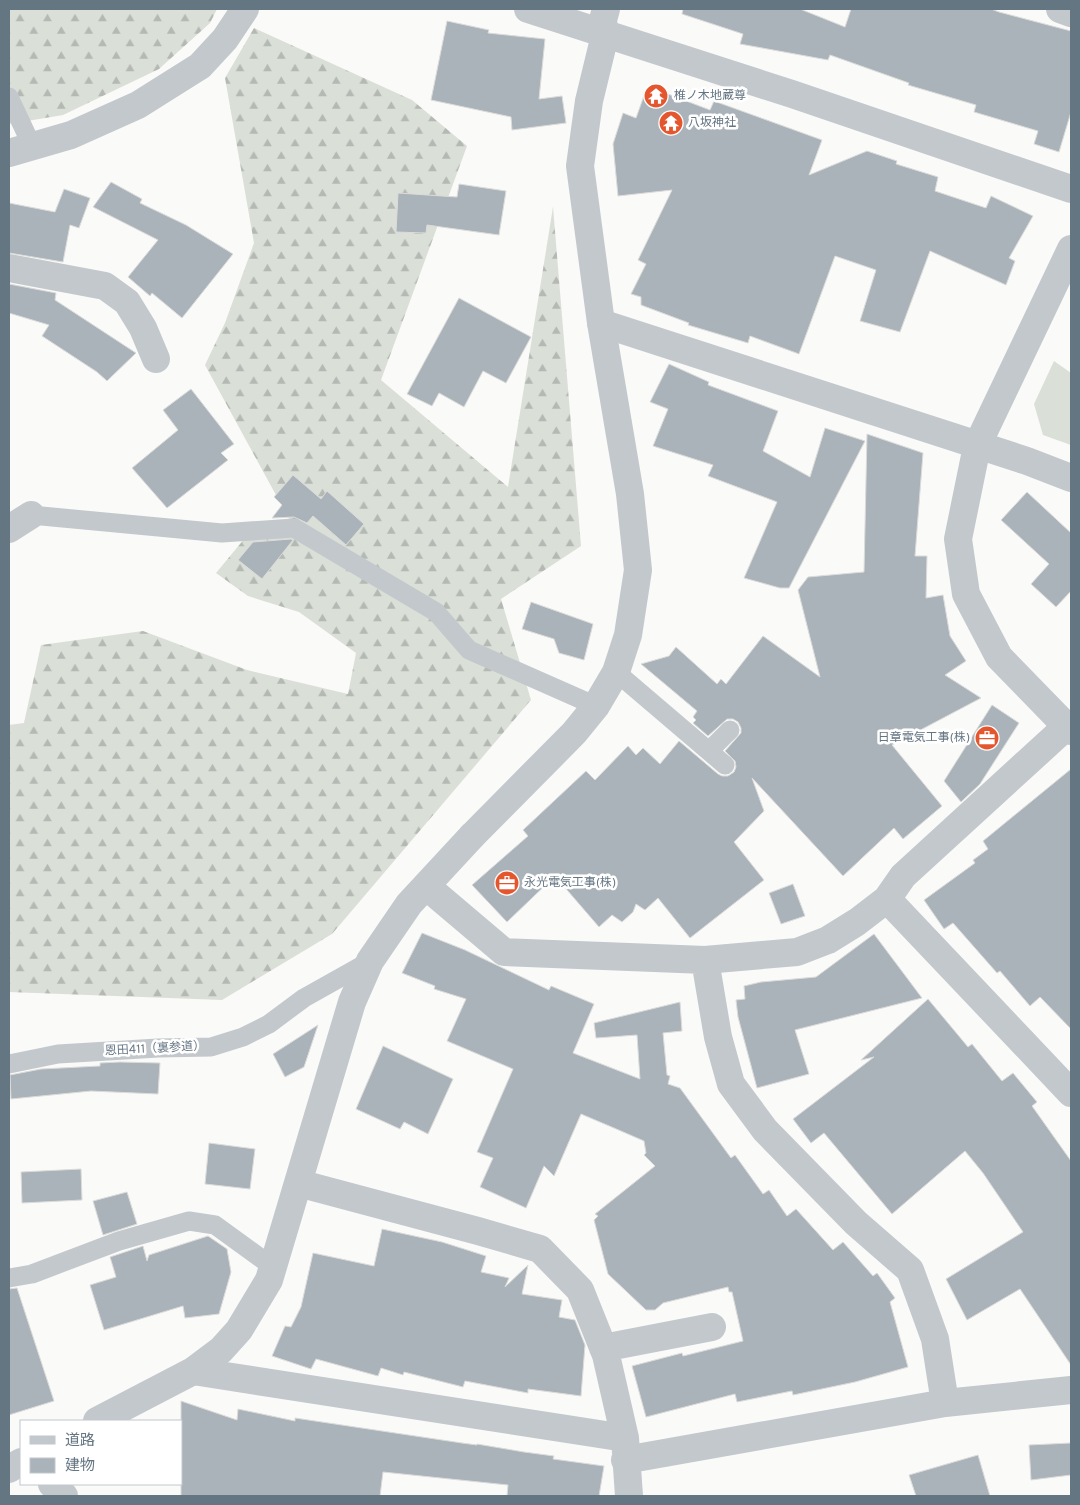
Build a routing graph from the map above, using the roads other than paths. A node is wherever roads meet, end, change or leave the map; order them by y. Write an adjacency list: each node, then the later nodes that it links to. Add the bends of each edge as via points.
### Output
1 (245, 9): 7 (street, via 225,39 200,66 138,105 71,134)
2 (528, 9): 5 (street)
3 (1060, 9): 4 (street)
4 (1071, 13)
5 (606, 22): 8 (street, via 792,94); 11 (street, via 589,101 580,166)
6 (9, 97): 7 (lane)
7 (20, 149)
8 (1071, 189)
9 (1071, 249): 13 (street)
10 (9, 268): 12 (street, via 105,286 127,302)
11 (601, 323): 13 (street); 16 (street, via 630,494 638,570 628,634)
12 (156, 359)
13 (977, 446): 14 (street); 18 (street, via 958,539 966,594 999,657)
14 (1071, 478)
15 (16, 524): 17 (lane, via 222,533 294,528 436,612 469,650)
16 (616, 672): 17 (street); 20 (lane)
17 (596, 706): 22 (street, via 574,733)
18 (1069, 728): 23 (street, via 904,876)
19 (730, 730): 20 (lane)
20 (709, 751): 21 (lane)
21 (725, 765)
22 (426, 886): 24 (street, via 504,952); 25 (street, via 409,904)
23 (887, 899): 24 (street, via 828,940 797,952); 27 (street)
24 (705, 960): 35 (street, via 718,1037 731,1084 765,1130 856,1223 910,1270 935,1339)
25 (370, 961): 26 (lane, 恩田411（裏参道）, via 304,998 269,1024 243,1037 211,1047 58,1054); 28 (street, via 352,1002)
26 (9, 1064)
27 (1071, 1093)
28 (298, 1183): 29 (street); 32 (street, via 540,1249 580,1290)
29 (273, 1267): 30 (lane, via 215,1225 189,1221 119,1241 32,1274); 33 (street, via 269,1280 239,1330 221,1350)
30 (9, 1278)
31 (712, 1327): 32 (street)
32 (603, 1348): 37 (street)
33 (193, 1371): 36 (street); 37 (street)
34 (1071, 1390): 35 (street)
35 (945, 1403): 37 (street)
36 (99, 1420)
37 (625, 1449): 42 (street)
38 (20, 1463): 39 (street)
39 (9, 1469)
40 (53, 1485): 41 (street)
41 (64, 1496)
42 (629, 1496)

